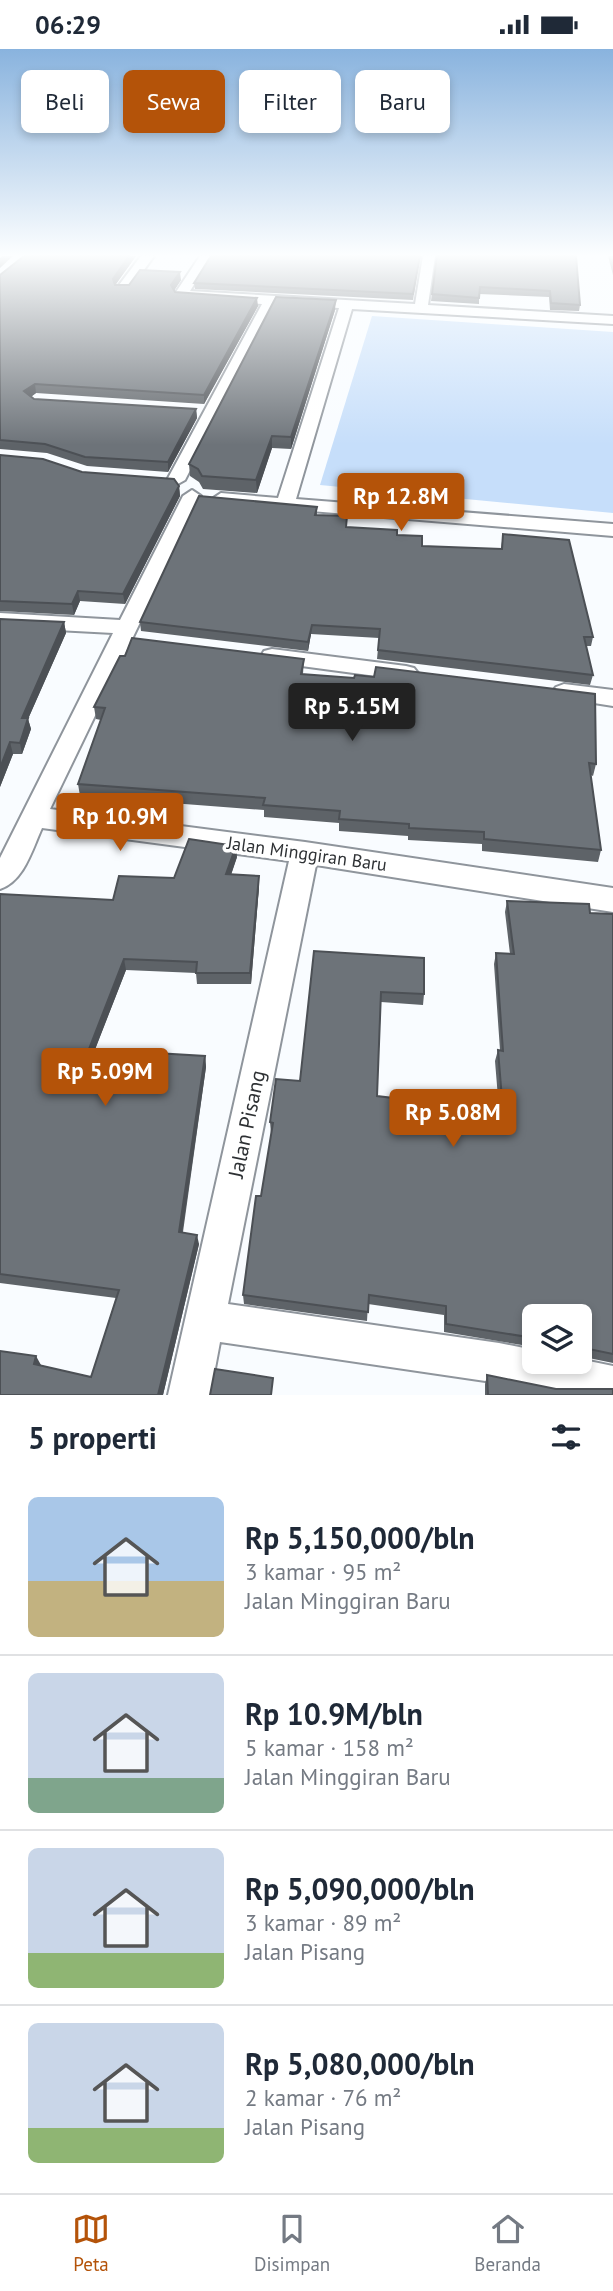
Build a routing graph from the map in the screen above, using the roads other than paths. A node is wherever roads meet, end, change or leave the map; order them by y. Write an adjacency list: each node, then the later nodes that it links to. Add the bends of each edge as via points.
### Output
1 (260, 319): 6 (street, via 205,411)
2 (343, 319): 7 (street)
3 (595, 319): 4 (street)
4 (613, 320)
5 (155, 478): 6 (street)
6 (184, 488): 7 (street); 10 (street)
7 (285, 504): 8 (street)
8 (613, 530)
9 (0, 620): 10 (street)
10 (125, 632): 11 (street); 16 (street)
11 (150, 641)
12 (245, 653): 13 (street)
13 (422, 675)
14 (545, 690): 15 (street)
15 (613, 698)
16 (33, 817): 17 (street, Jalan Minggiran Baru); 18 (street, via 13,862)
17 (305, 853): 19 (street, Jalan Minggiran Baru); 20 (street, Jalan Pisang)
18 (0, 878)
19 (613, 900)
20 (204, 1320): 21 (street, via 499,1363); 22 (street, Jalan Pisang)
21 (613, 1387)
22 (189, 1395)

